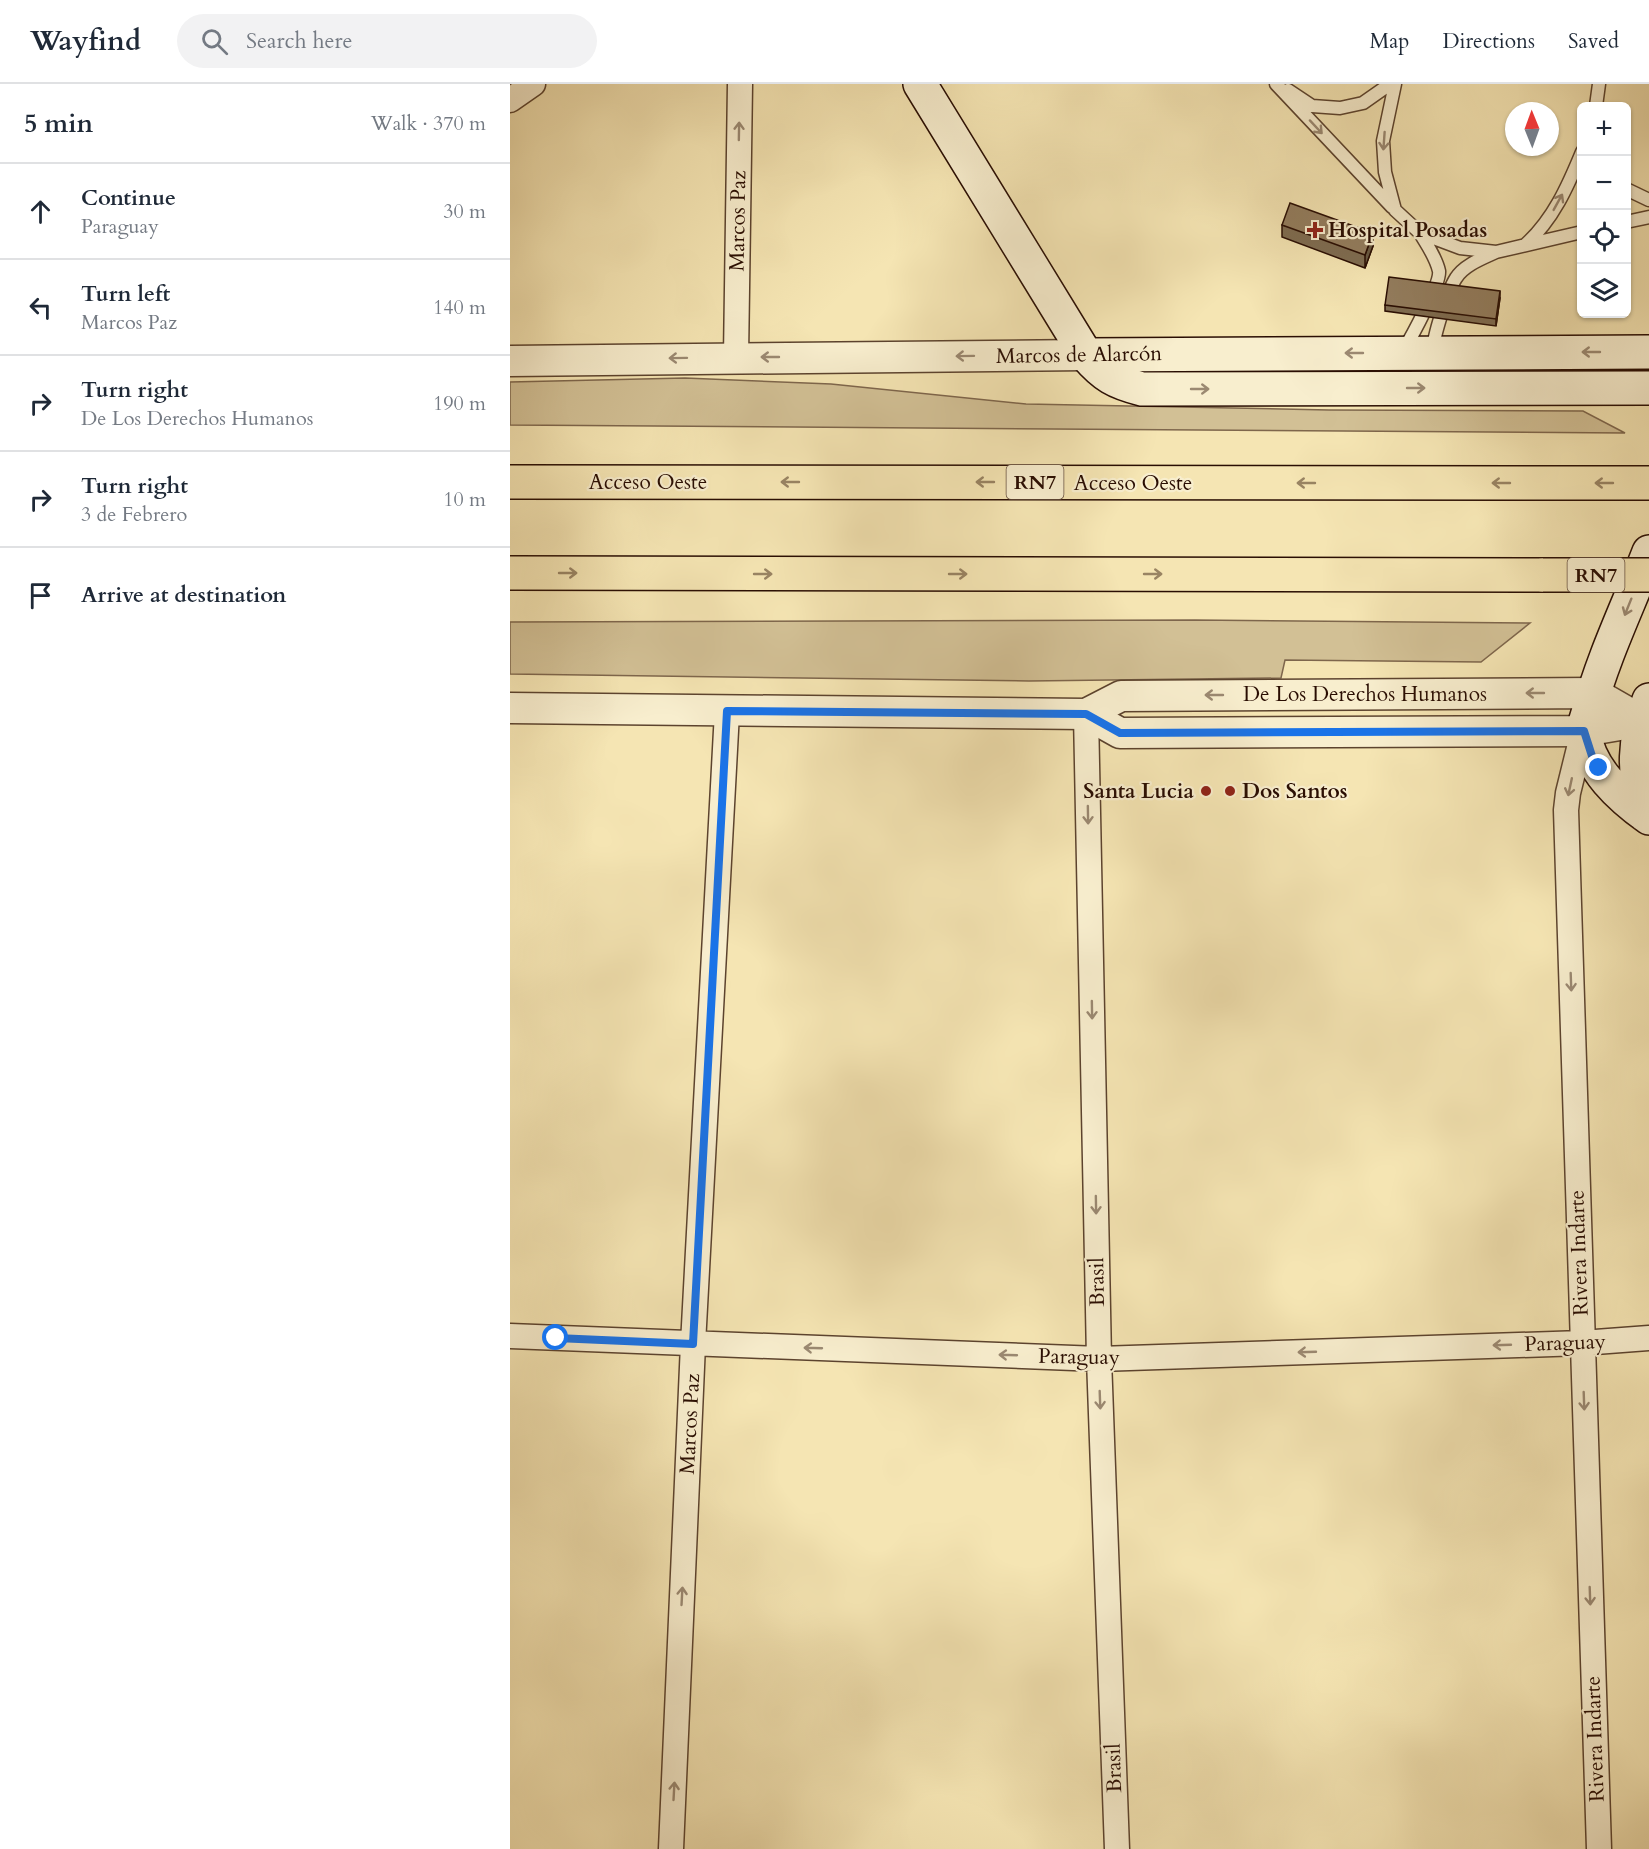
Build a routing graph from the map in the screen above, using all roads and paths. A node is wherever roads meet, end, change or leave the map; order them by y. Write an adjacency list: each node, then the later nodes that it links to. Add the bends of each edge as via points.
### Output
1 (533, 84): 8 (street)
2 (740, 84): 23 (street, Marcos Paz, one-way to 2)
3 (920, 84): 22 (main road, Marcos de Alarcón)
4 (1277, 84): 5 (lane, via 1312,106 1340,108 1363,103); 13 (lane, one-way to 13)
5 (1390, 84)
6 (1395, 84): 13 (lane, one-way to 13, via 1383,141 1384,172)
7 (1599, 84): 9 (lane)
8 (510, 100)
9 (1597, 102)
10 (1580, 156): 18 (lane, one-way to 10, via 1551,216)
11 (1631, 191): 12 (lane)
12 (1649, 200)
13 (1395, 210): 16 (lane)
14 (1649, 217): 15 (lane)
15 (1631, 221)
16 (1420, 233): 19 (lane, via 1460,248); 20 (lane, via 1440,274 1414,333)
17 (1577, 233): 18 (lane)
18 (1524, 245): 19 (lane)
19 (1496, 252): 20 (lane, via 1456,277 1433,339)
20 (1417, 352): 21 (main road, Marcos de Alarcón, one-way to 20); 22 (main road, Marcos de Alarcón, one-way to 22)
21 (1649, 352)
22 (1086, 355): 23 (street, Marcos de Alarcón, one-way to 23); 25 (main road, Marcos de Alarcón, one-way to 25, via 1101,372 1120,384 1142,389)
23 (736, 357): 24 (street, Marcos de Alarcón, one-way to 24)
24 (510, 361)
25 (1649, 388)
26 (510, 482): 27 (highway, Acceso Oeste / RN7, one-way to 26)
27 (1649, 483)
28 (1649, 552): 31 (main road, one-way to 31)
29 (510, 573): 30 (highway, RN7, one-way to 30, bridge)
30 (1649, 575)
31 (1594, 693): 34 (street); 35 (street, De Los Derechos Humanos, one-way to 35, via 1121,696); 36 (main road)
32 (510, 708): 33 (street, De Los Derechos Humanos)
33 (727, 711): 35 (street, De Los Derechos Humanos); 41 (street, Marcos Paz)
34 (1646, 713): 36 (street, De Los Derechos Humanos); 37 (main road, via 1636,743 1635,768)
35 (1086, 714): 36 (street, De Los Derechos Humanos, via 1120,733); 42 (street, Brasil, one-way to 42)
36 (1584, 731): 37 (main road, via 1592,756 1606,779 1623,799); 40 (street, Rivera Indarte, one-way to 40, via 1566,810)
37 (1647, 816)
38 (510, 1336): 41 (street, Paraguay)
39 (1649, 1338): 40 (street, Paraguay)
40 (1582, 1343): 42 (street, Paraguay, one-way to 42); 45 (street, Rivera Indarte, one-way to 45)
41 (693, 1344): 42 (street, Paraguay, one-way to 41); 43 (street, Marcos Paz, one-way to 41)
42 (1099, 1359): 44 (street, Brasil, one-way to 44)
43 (671, 1849)
44 (1117, 1849)
45 (1599, 1849)

